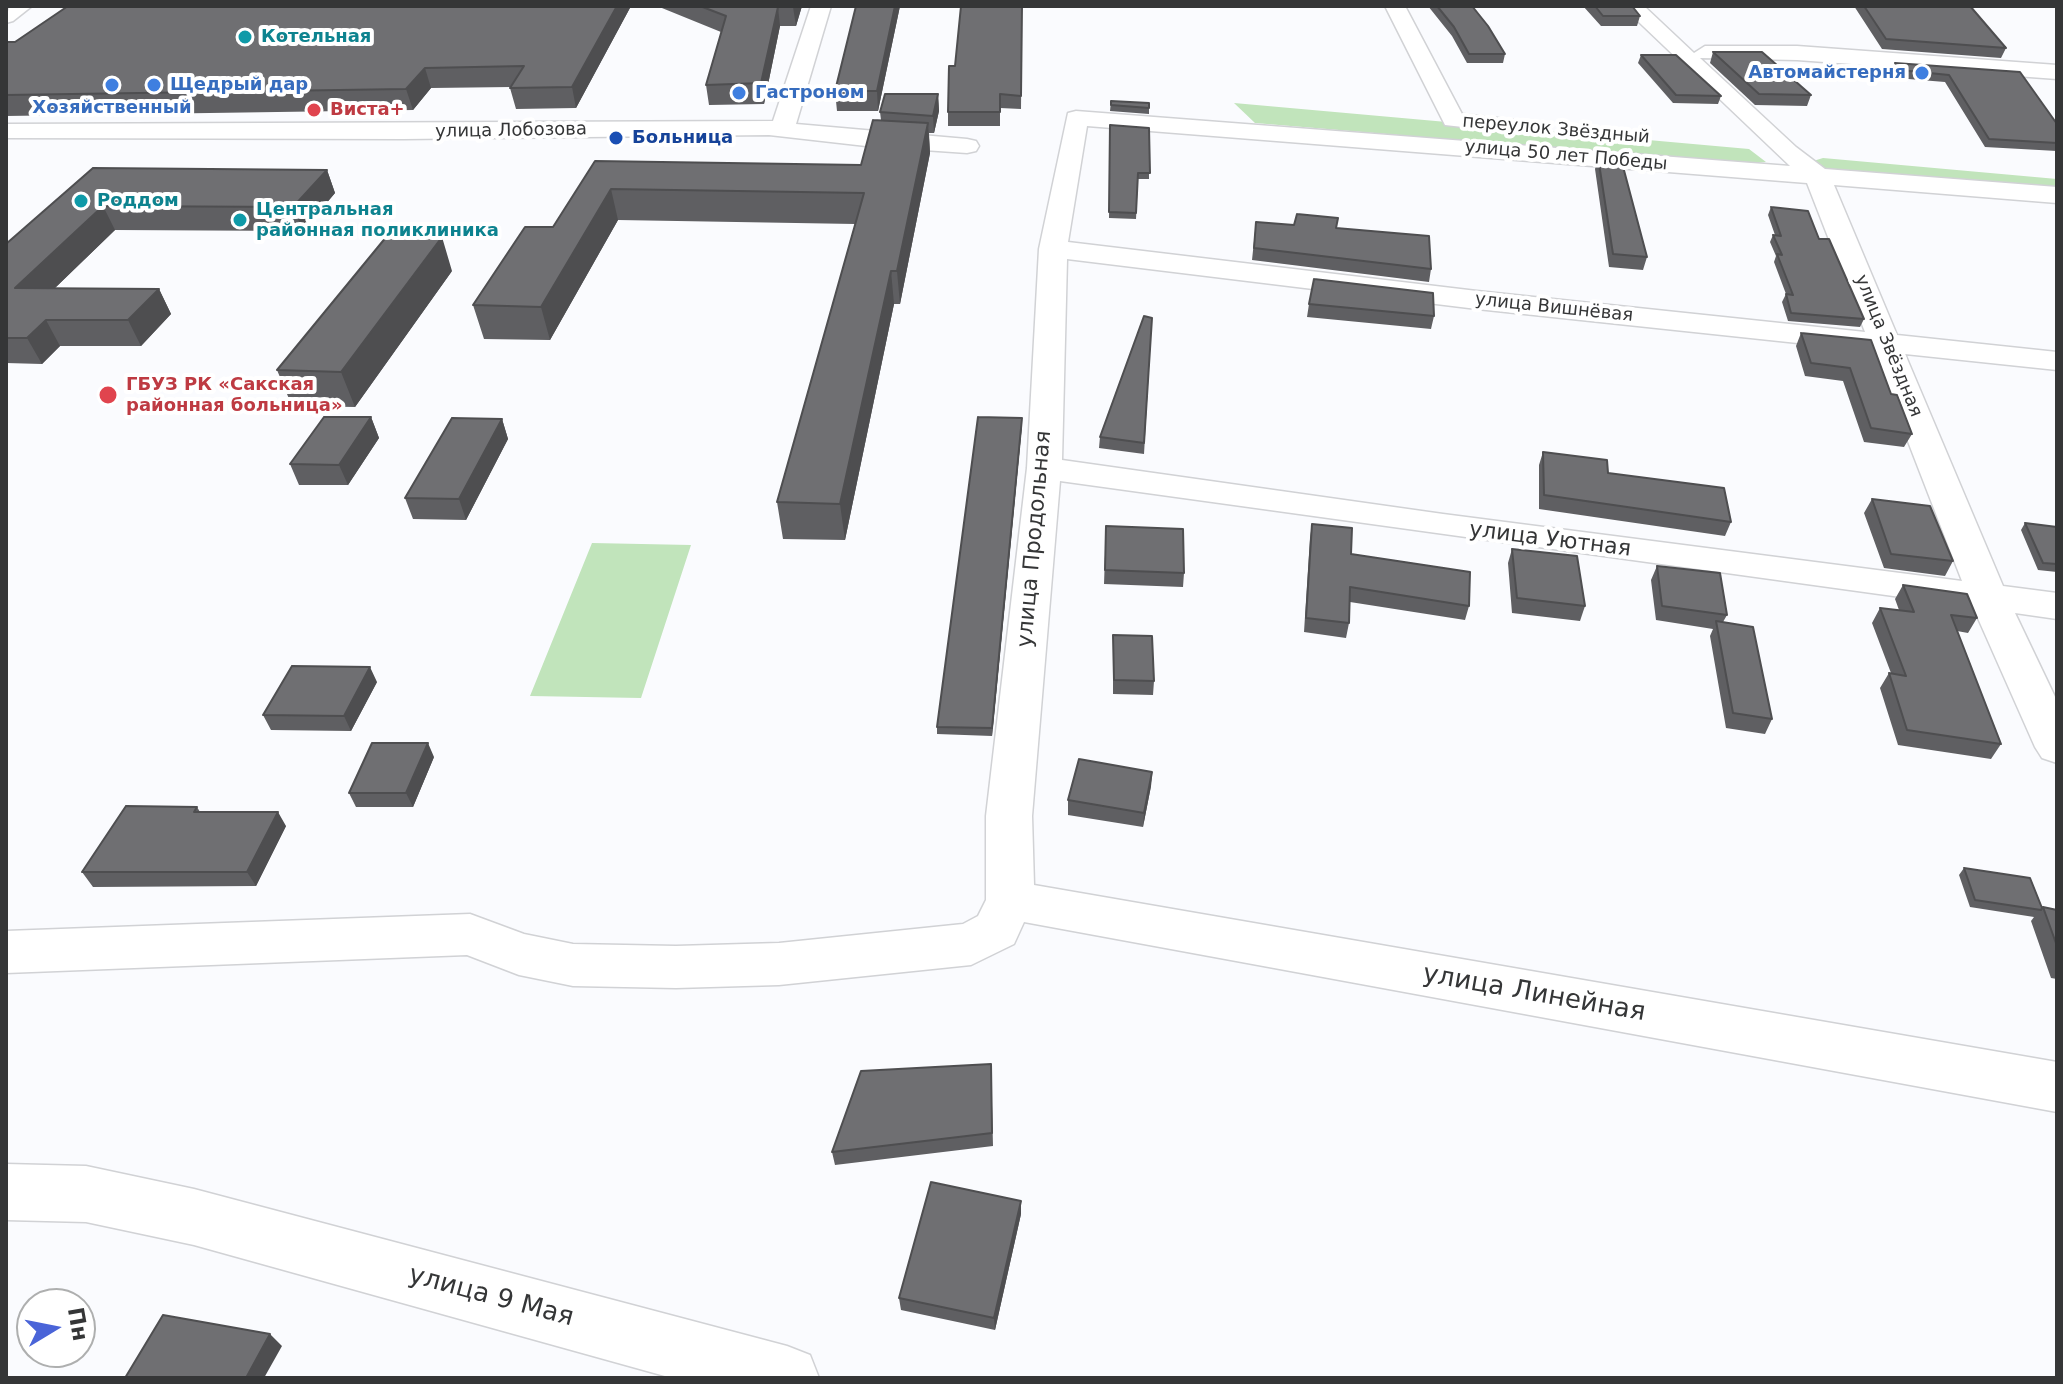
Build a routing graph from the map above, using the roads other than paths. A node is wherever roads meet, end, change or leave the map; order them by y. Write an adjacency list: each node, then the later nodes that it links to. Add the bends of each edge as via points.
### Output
1 (22, 6): 5 (street)
2 (821, 6): 9 (street)
3 (1395, 6): 10 (street, переулок Звёздный, via 1453,120)
4 (1632, 6): 6 (street, улица Звёздная)
5 (6, 17)
6 (1680, 53): 7 (street, via 1797,53); 14 (street, улица Звёздная)
7 (2057, 72)
8 (1076, 118): 15 (street, улица 50 лет Победы); 18 (street, улица Продольная)
9 (788, 128): 11 (street, улица Лобозова); 13 (street, улица Лобозова)
10 (1531, 128)
11 (6, 131)
12 (1687, 142): 14 (street)
13 (967, 146)
14 (1787, 152): 15 (street, улица Звёздная); 16 (street)
15 (1817, 175): 17 (street, улица 50 лет Победы); 19 (street, улица Звёздная)
16 (2057, 176)
17 (2057, 195)
18 (1053, 249): 19 (street, улица Вишнёвая); 21 (street, улица Продольная)
19 (1887, 343): 20 (street, улица Вишнёвая); 22 (street, улица Звёздная)
20 (2057, 361)
21 (1044, 468): 22 (street, улица Уютная); 25 (street, улица Продольная, via 1009,816)
22 (1988, 597): 23 (street, улица Уютная); 24 (street, улица Звёздная)
23 (2057, 606)
24 (2057, 747)
25 (1010, 900): 26 (street, via 996,930 971,944 779,964 573,965 519,954 470,934); 27 (street, улица Линейная)
26 (6, 952)
27 (2057, 1087)
28 (6, 1192): 29 (street, улица 9 Мая, via 86,1194 194,1217)
29 (787, 1378)

